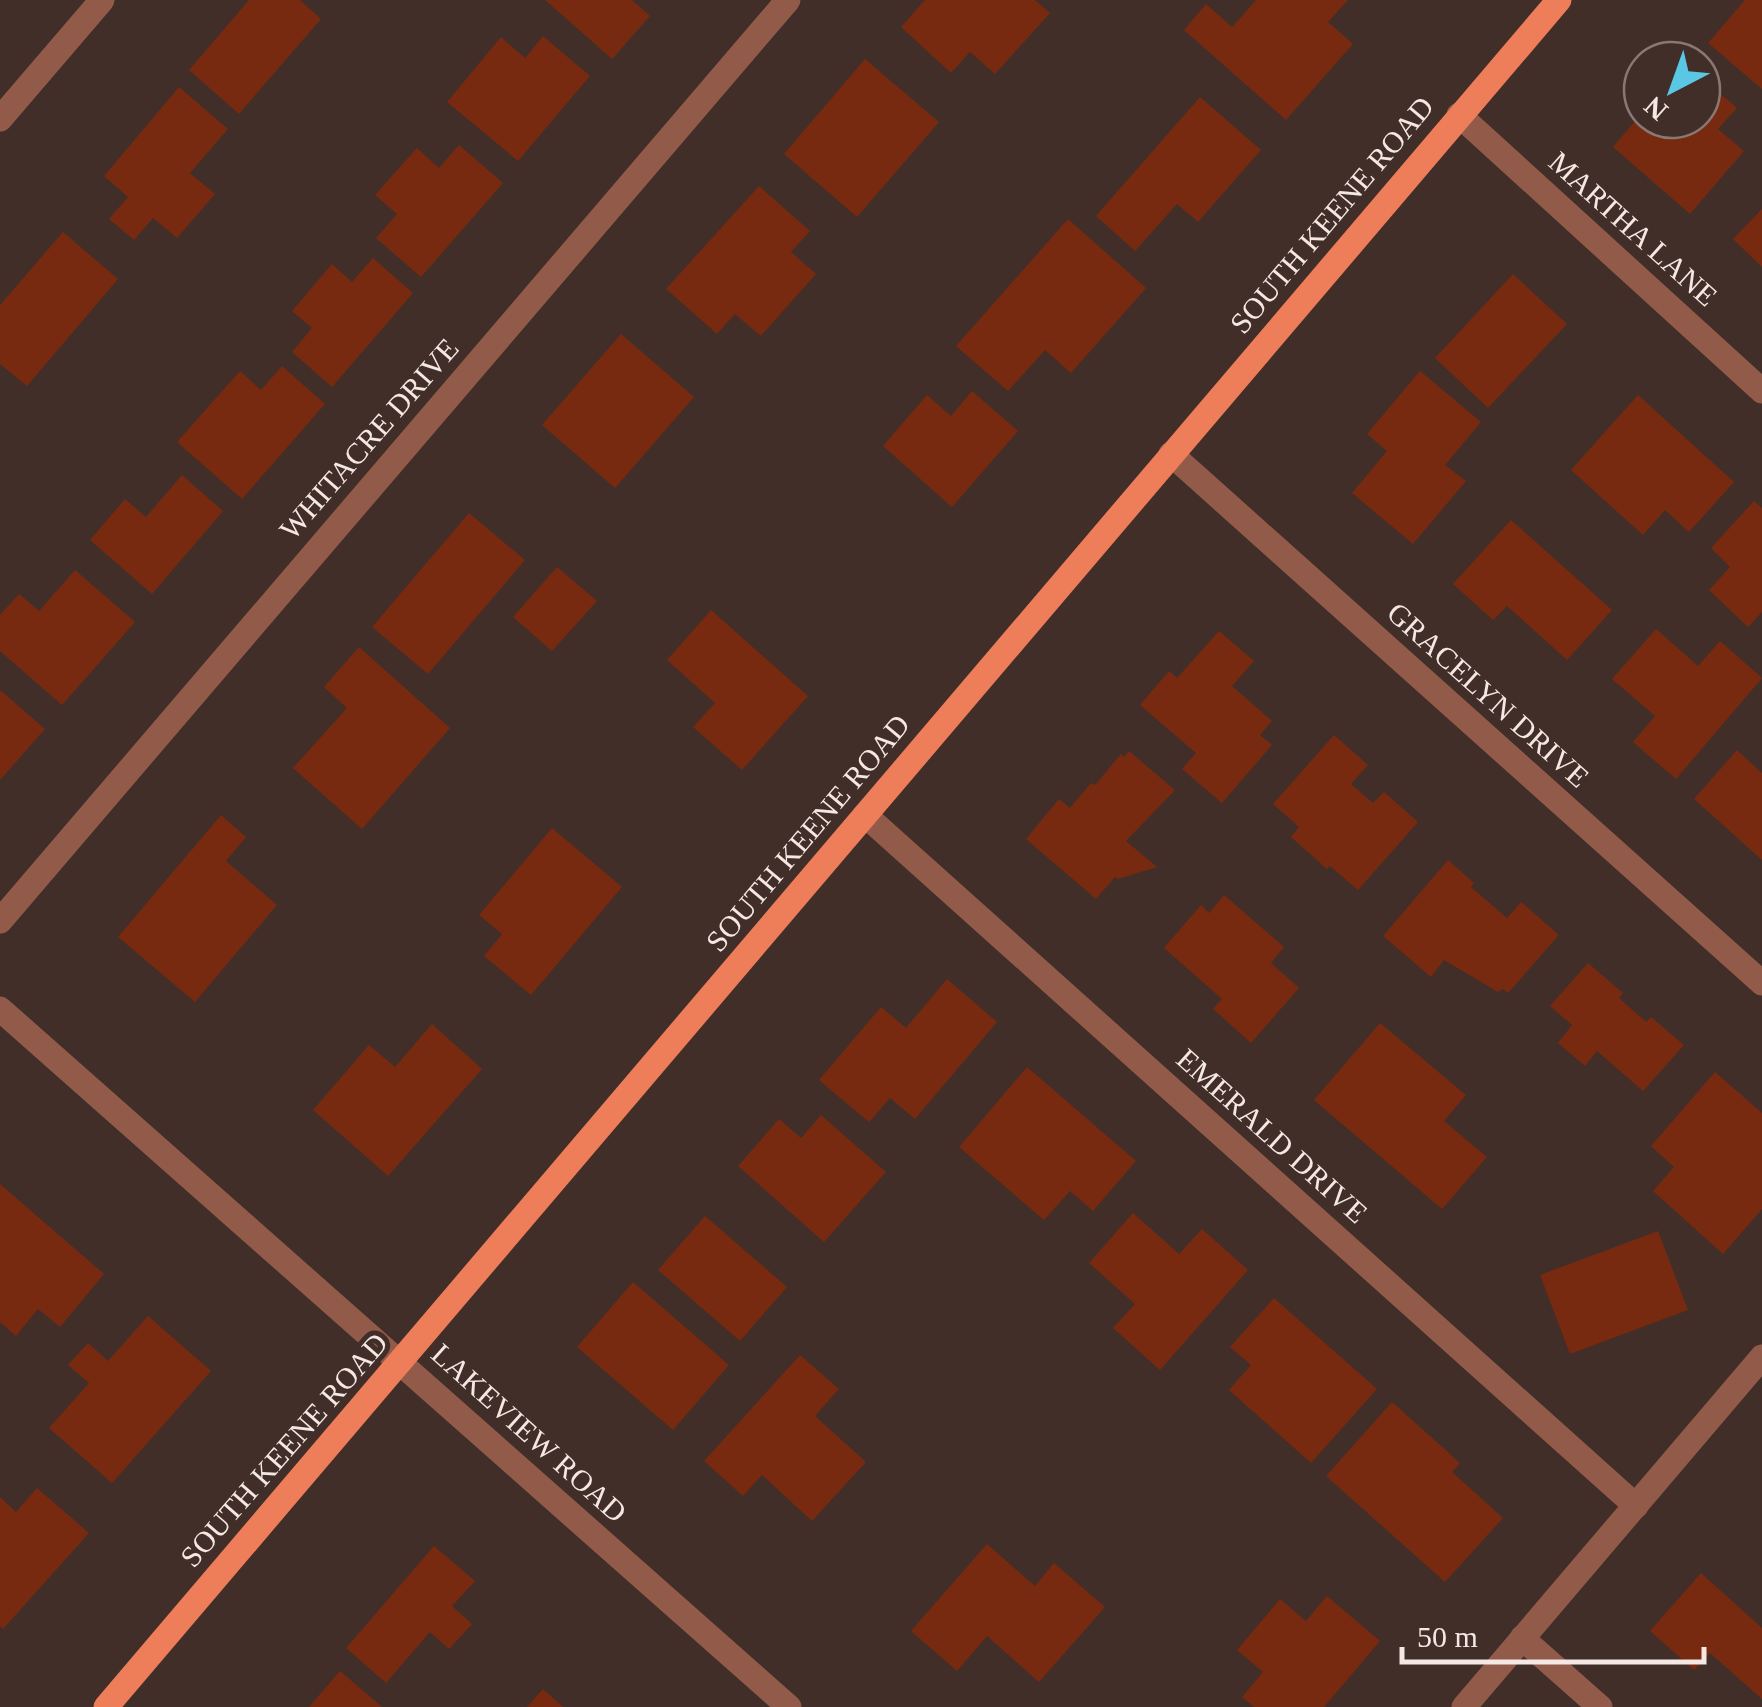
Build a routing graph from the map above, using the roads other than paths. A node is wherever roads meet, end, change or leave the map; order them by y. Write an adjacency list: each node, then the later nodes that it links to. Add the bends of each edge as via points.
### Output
1 (102, 0): 5 (street)
2 (788, 0): 9 (street, WHITACRE DRIVE)
3 (1559, 0): 4 (main road, SOUTH KEENE ROAD)
4 (1460, 115): 6 (street, MARTHA LANE); 7 (main road, SOUTH KEENE ROAD)
5 (0, 119)
6 (1762, 391)
7 (1172, 454): 8 (main road, SOUTH KEENE ROAD); 10 (street, GRACELYN DRIVE)
8 (866, 815): 13 (main road, SOUTH KEENE ROAD); 14 (street, EMERALD DRIVE)
9 (0, 921)
10 (1762, 984)
11 (0, 1009): 13 (street, LAKEVIEW ROAD)
12 (1762, 1358): 14 (street)
13 (401, 1363): 16 (main road, SOUTH KEENE ROAD); 17 (street, LAKEVIEW ROAD)
14 (1636, 1506): 15 (street)
15 (1522, 1638): 18 (street); 19 (street)
16 (106, 1707)
17 (789, 1707)
18 (1464, 1707)
19 (1600, 1707)

